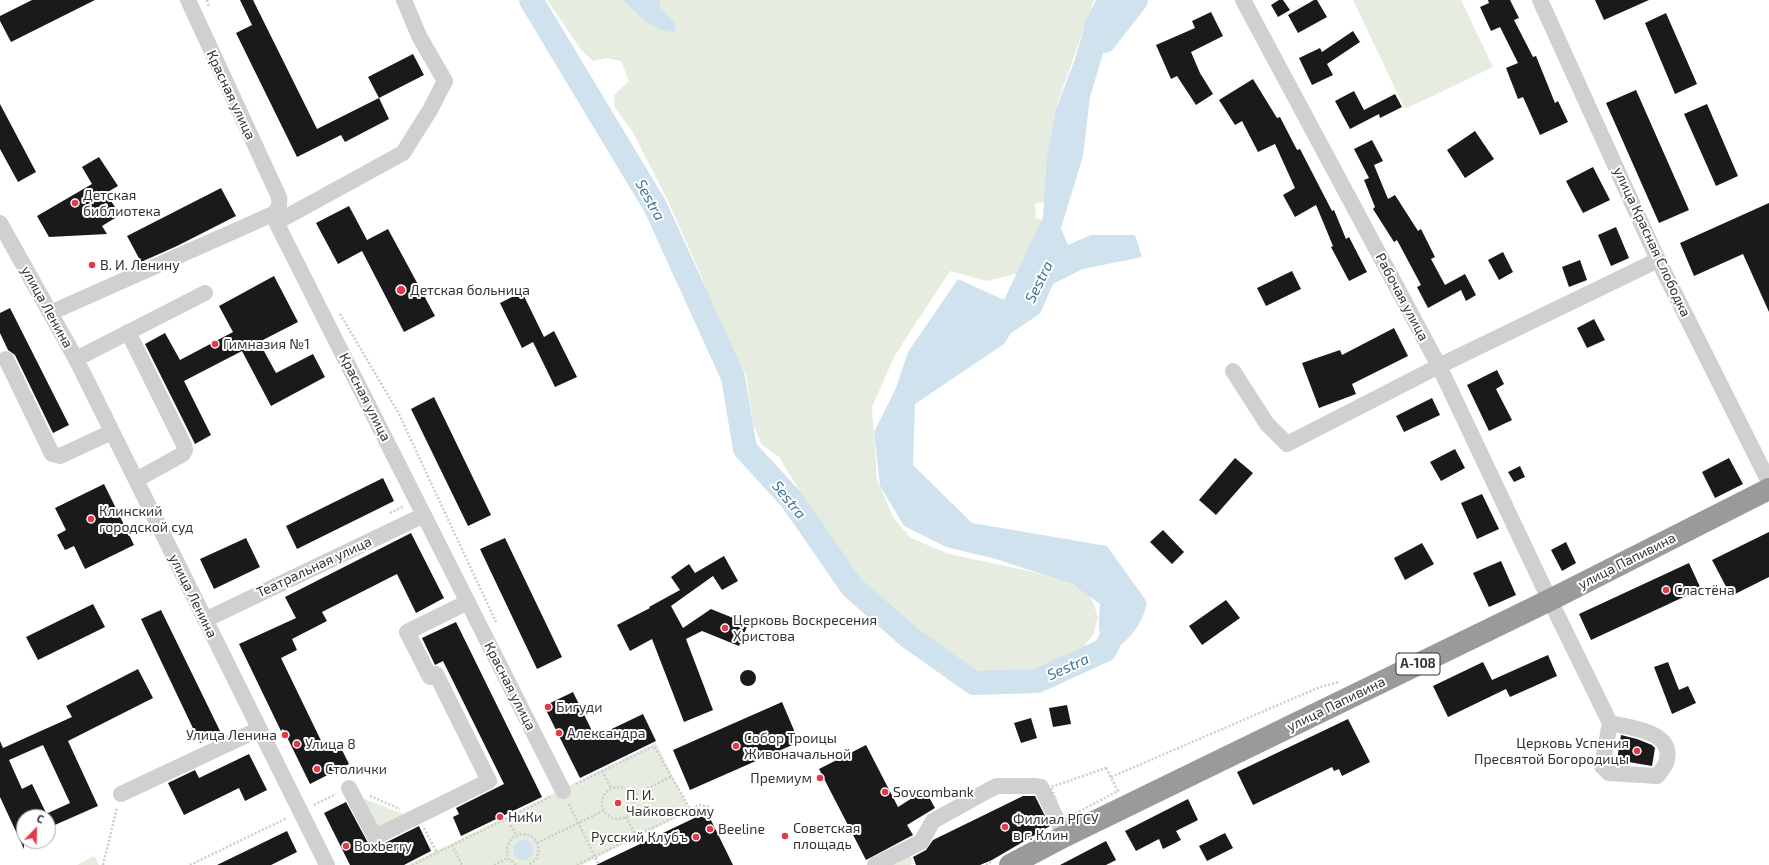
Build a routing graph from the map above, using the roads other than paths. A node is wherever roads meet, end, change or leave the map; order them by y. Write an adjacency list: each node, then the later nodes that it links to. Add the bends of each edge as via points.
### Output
1 (188, 0): 5 (street, Красная улица, via 279,198)
2 (404, 0): 5 (street, via 419,36 445,81 430,110 403,153)
3 (1243, 0): 13 (street, Рабочая улица)
4 (1540, 0): 7 (street, улица Красная Слободка)
5 (275, 218): 9 (street); 19 (street, Красная улица)
6 (0, 222): 9 (street, улица Ленина)
7 (1658, 260): 13 (street); 17 (street, улица Красная Слободка)
8 (205, 293): 10 (street)
9 (50, 313): 12 (street, улица Ленина)
10 (128, 332): 12 (street); 16 (street, via 185,450 183,454)
11 (6, 358): 15 (street, via 52,454 60,456)
12 (76, 359): 15 (street, улица Ленина)
13 (1439, 366): 14 (street, via 1287,444 1267,424); 20 (street, Рабочая улица)
14 (1233, 371)
15 (112, 432): 16 (street, улица Ленина)
16 (136, 480): 22 (street, улица Ленина)
17 (1769, 482)
18 (1769, 489): 20 (highway, улица Папивина / А-108)
19 (424, 515): 21 (street, Красная улица); 22 (street, Театральная улица)
20 (1550, 600): 23 (street, Рабочая улица); 28 (highway, улица Папивина / А-108)
21 (468, 602): 25 (street, via 407,632 430,678 436,674 489,781 375,837); 26 (street, Красная улица)
22 (205, 620): 30 (street, улица Ленина)
23 (1607, 716)
24 (253, 732): 27 (street)
25 (350, 788)
26 (567, 788)
27 (121, 794)
28 (1065, 836): 29 (highway, улица Папивина / А-108); 31 (street, via 1041,787 997,786 933,821 921,842)
29 (1013, 864)
30 (327, 865)
31 (875, 865)

